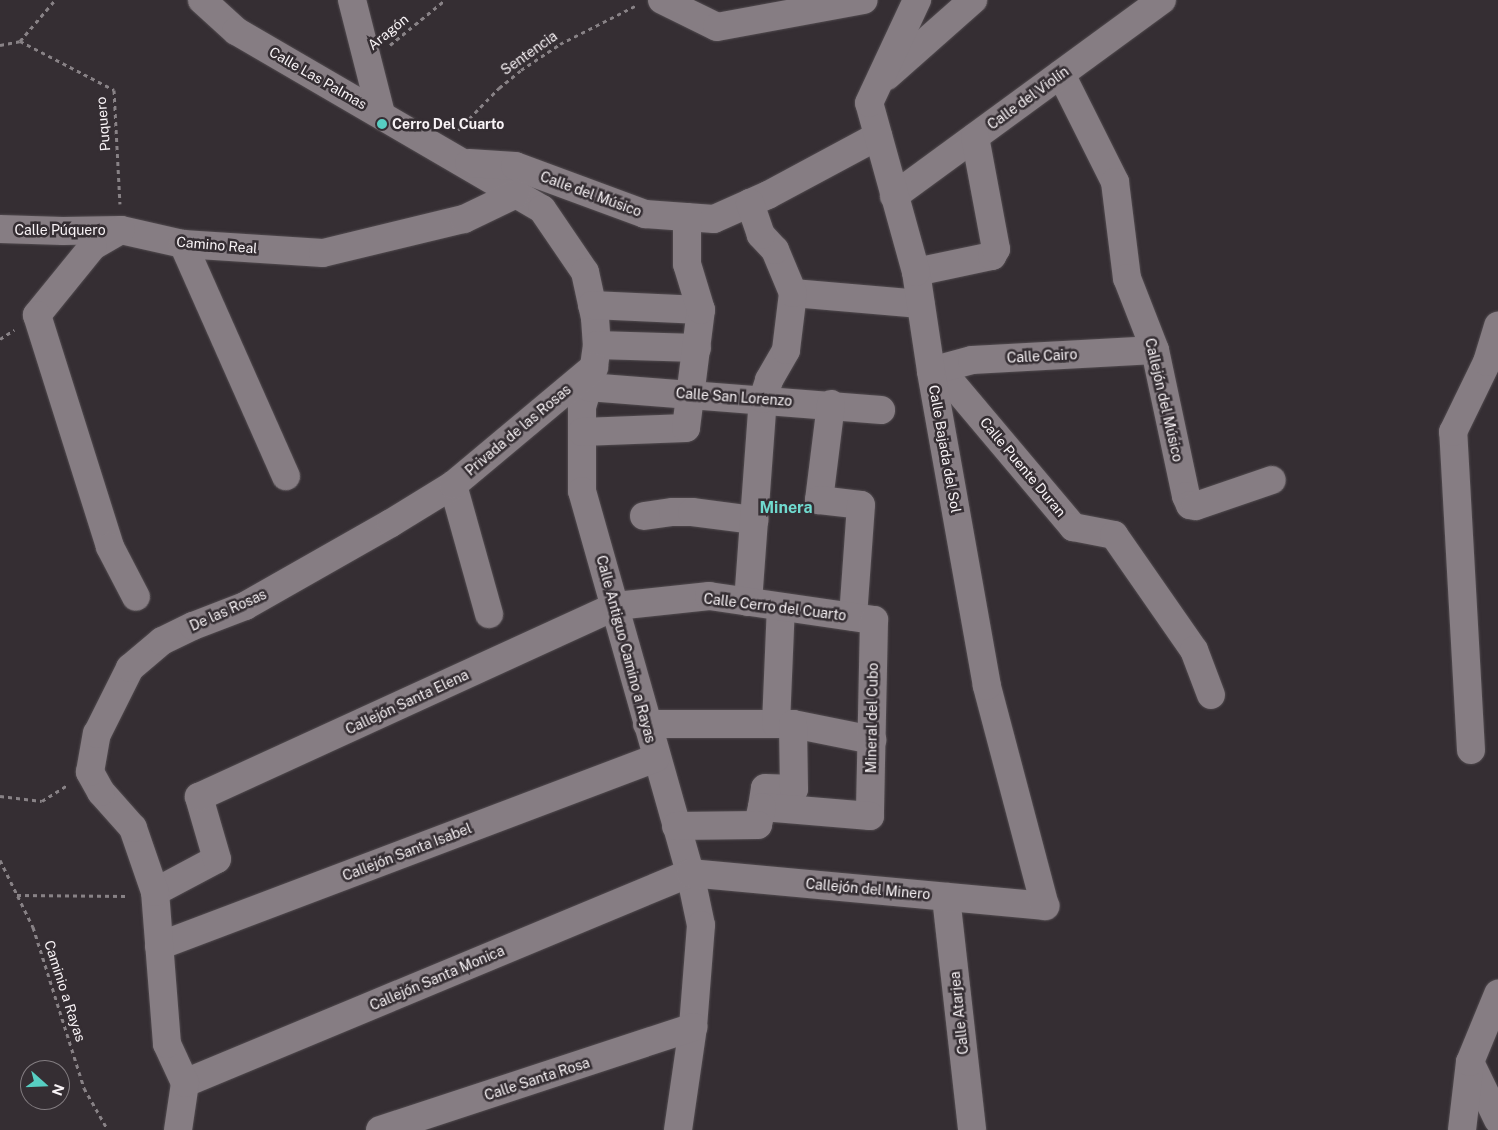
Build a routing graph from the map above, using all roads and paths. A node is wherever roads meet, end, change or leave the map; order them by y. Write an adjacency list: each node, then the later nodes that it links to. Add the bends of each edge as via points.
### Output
1 (55, 0): 10 (path)
2 (202, 0): 15 (street, Calle Las Palmas, via 236,31)
3 (352, 0): 12 (street)
4 (445, 0): 12 (path, Aragón)
5 (864, 0): 9 (street, via 717,27)
6 (917, 0): 14 (street, Calle Bajada del Sol)
7 (973, 0): 14 (street)
8 (1162, 0): 13 (street, Calle del Violín)
9 (650, 2): 18 (path, Sentencia, via 560,44 522,70 499,88)
10 (20, 41): 11 (path); 25 (path, Puquero, via 114,90)
11 (0, 45)
12 (368, 62): 15 (street)
13 (1061, 74): 17 (street, Calle del Violín); 34 (street, Callejón del Músico, via 1115,182 1127,278)
14 (878, 84): 16 (street, Calle Bajada del Sol, via 869,102)
15 (381, 114): 18 (street, Calle Las Palmas)
16 (878, 136): 21 (street, Calle Bajada del Sol); 22 (street, Calle del Músico)
17 (975, 137): 21 (street, Calle del Violín); 27 (street, via 996,249 992,256)
18 (440, 149): 19 (street, Calle Las Palmas)
19 (464, 163): 20 (street, Calle Las Palmas); 23 (street, Calle del Músico, via 516,166 644,214)
20 (516, 194): 26 (street, Camino Real, via 464,219 323,253); 30 (street, Calle Antiguo Camino a Rayas, via 542,209 585,272)
21 (894, 196): 27 (street, Calle Bajada del Sol)
22 (750, 203): 23 (street, Calle del Músico, via 714,219); 28 (street, via 761,234 775,250)
23 (686, 217): 31 (street, via 687,264)
24 (0, 228): 25 (street, Calle Púquero)
25 (121, 230): 26 (street, Camino Real); 47 (street, via 92,246 38,315 110,547)
26 (183, 244): 42 (street)
27 (916, 272): 29 (street, Calle Bajada del Sol)
28 (794, 293): 29 (street); 38 (street, via 786,350 769,380)
29 (920, 304): 36 (street, Calle Bajada del Sol)
30 (592, 306): 31 (street); 35 (street, Calle Antiguo Camino a Rayas)
31 (701, 310): 33 (street)
32 (1498, 326): 57 (street, via 1487,362 1453,432)
33 (697, 348): 35 (street); 37 (street)
34 (1155, 350): 36 (street, Calle Cairo, via 972,360); 43 (street, Callejón del Músico, via 1190,505 1196,506)
35 (593, 366): 37 (street, Calle San Lorenzo); 41 (street, Calle Antiguo Camino a Rayas, via 582,407); 44 (street, Privada de las Rosas)
36 (935, 370): 53 (street, Calle Puente Duran, via 1073,527 1114,535 1194,650); 68 (street, Calle Bajada del Sol, via 987,686)
37 (692, 394): 38 (street, Calle San Lorenzo); 41 (street, via 686,428)
38 (763, 399): 39 (street, Calle San Lorenzo); 46 (street)
39 (831, 404): 40 (street, Calle San Lorenzo); 52 (street, Mineral del Cubo, via 819,500 861,505)
40 (881, 410)
41 (582, 432): 49 (street, Calle Antiguo Camino a Rayas, via 582,491)
42 (286, 476)
43 (1272, 480)
44 (453, 485): 51 (street, Privada de las Rosas); 59 (street, De las Rosas, via 245,606 162,641 130,668 97,734)
45 (644, 516): 46 (street, via 692,512)
46 (754, 520): 48 (street)
47 (136, 597)
48 (748, 602): 49 (street, Calle Cerro del Cuarto, via 709,596); 50 (street, Calle Cerro del Cuarto)
49 (616, 606): 54 (street, Calle Antiguo Camino a Rayas); 65 (street, Callejón Santa Elena, via 199,797 217,859)
50 (781, 606): 52 (street, Calle Cerro del Cuarto); 55 (street)
51 (489, 614)
52 (863, 619): 56 (street, Mineral del Cubo)
53 (1211, 695)
54 (647, 724): 55 (street); 58 (street, Calle Antiguo Camino a Rayas)
55 (785, 724): 56 (street); 61 (street, via 794,788 765,788)
56 (872, 740): 61 (street, Mineral del Cubo, via 870,816)
57 (1471, 750)
58 (656, 758): 62 (street, Calle Antiguo Camino a Rayas); 69 (street, Callejón Santa Isabel)
59 (90, 772): 60 (path, via 42,802); 65 (street, via 101,792 134,828)
60 (0, 796)
61 (762, 808): 62 (street, via 758,825)
62 (676, 826): 64 (street, Calle Antiguo Camino a Rayas)
63 (0, 860): 66 (path, Caminio a Rayas)
64 (690, 873): 67 (street, Callejón del Minero); 71 (street, Calle Antiguo Camino a Rayas, via 701,925); 73 (street, Callejón Santa Monica)
65 (155, 892): 66 (path, via 122,897); 69 (street)
66 (17, 895): 75 (path, Caminio a Rayas, via 33,928 84,1088)
67 (946, 897): 68 (street, Callejón del Minero); 79 (street, Calle Atarjea)
68 (1045, 906)
69 (159, 946): 73 (street, via 167,1044)
70 (1497, 998): 72 (street)
71 (693, 1027): 77 (street, Calle Santa Rosa); 78 (street, Calle Antiguo Camino a Rayas)
72 (1470, 1062): 74 (street); 80 (street)
73 (185, 1083): 76 (street)
74 (1498, 1120)
75 (108, 1130)
76 (178, 1130)
77 (380, 1130)
78 (678, 1130)
79 (972, 1130)
80 (1462, 1130)

